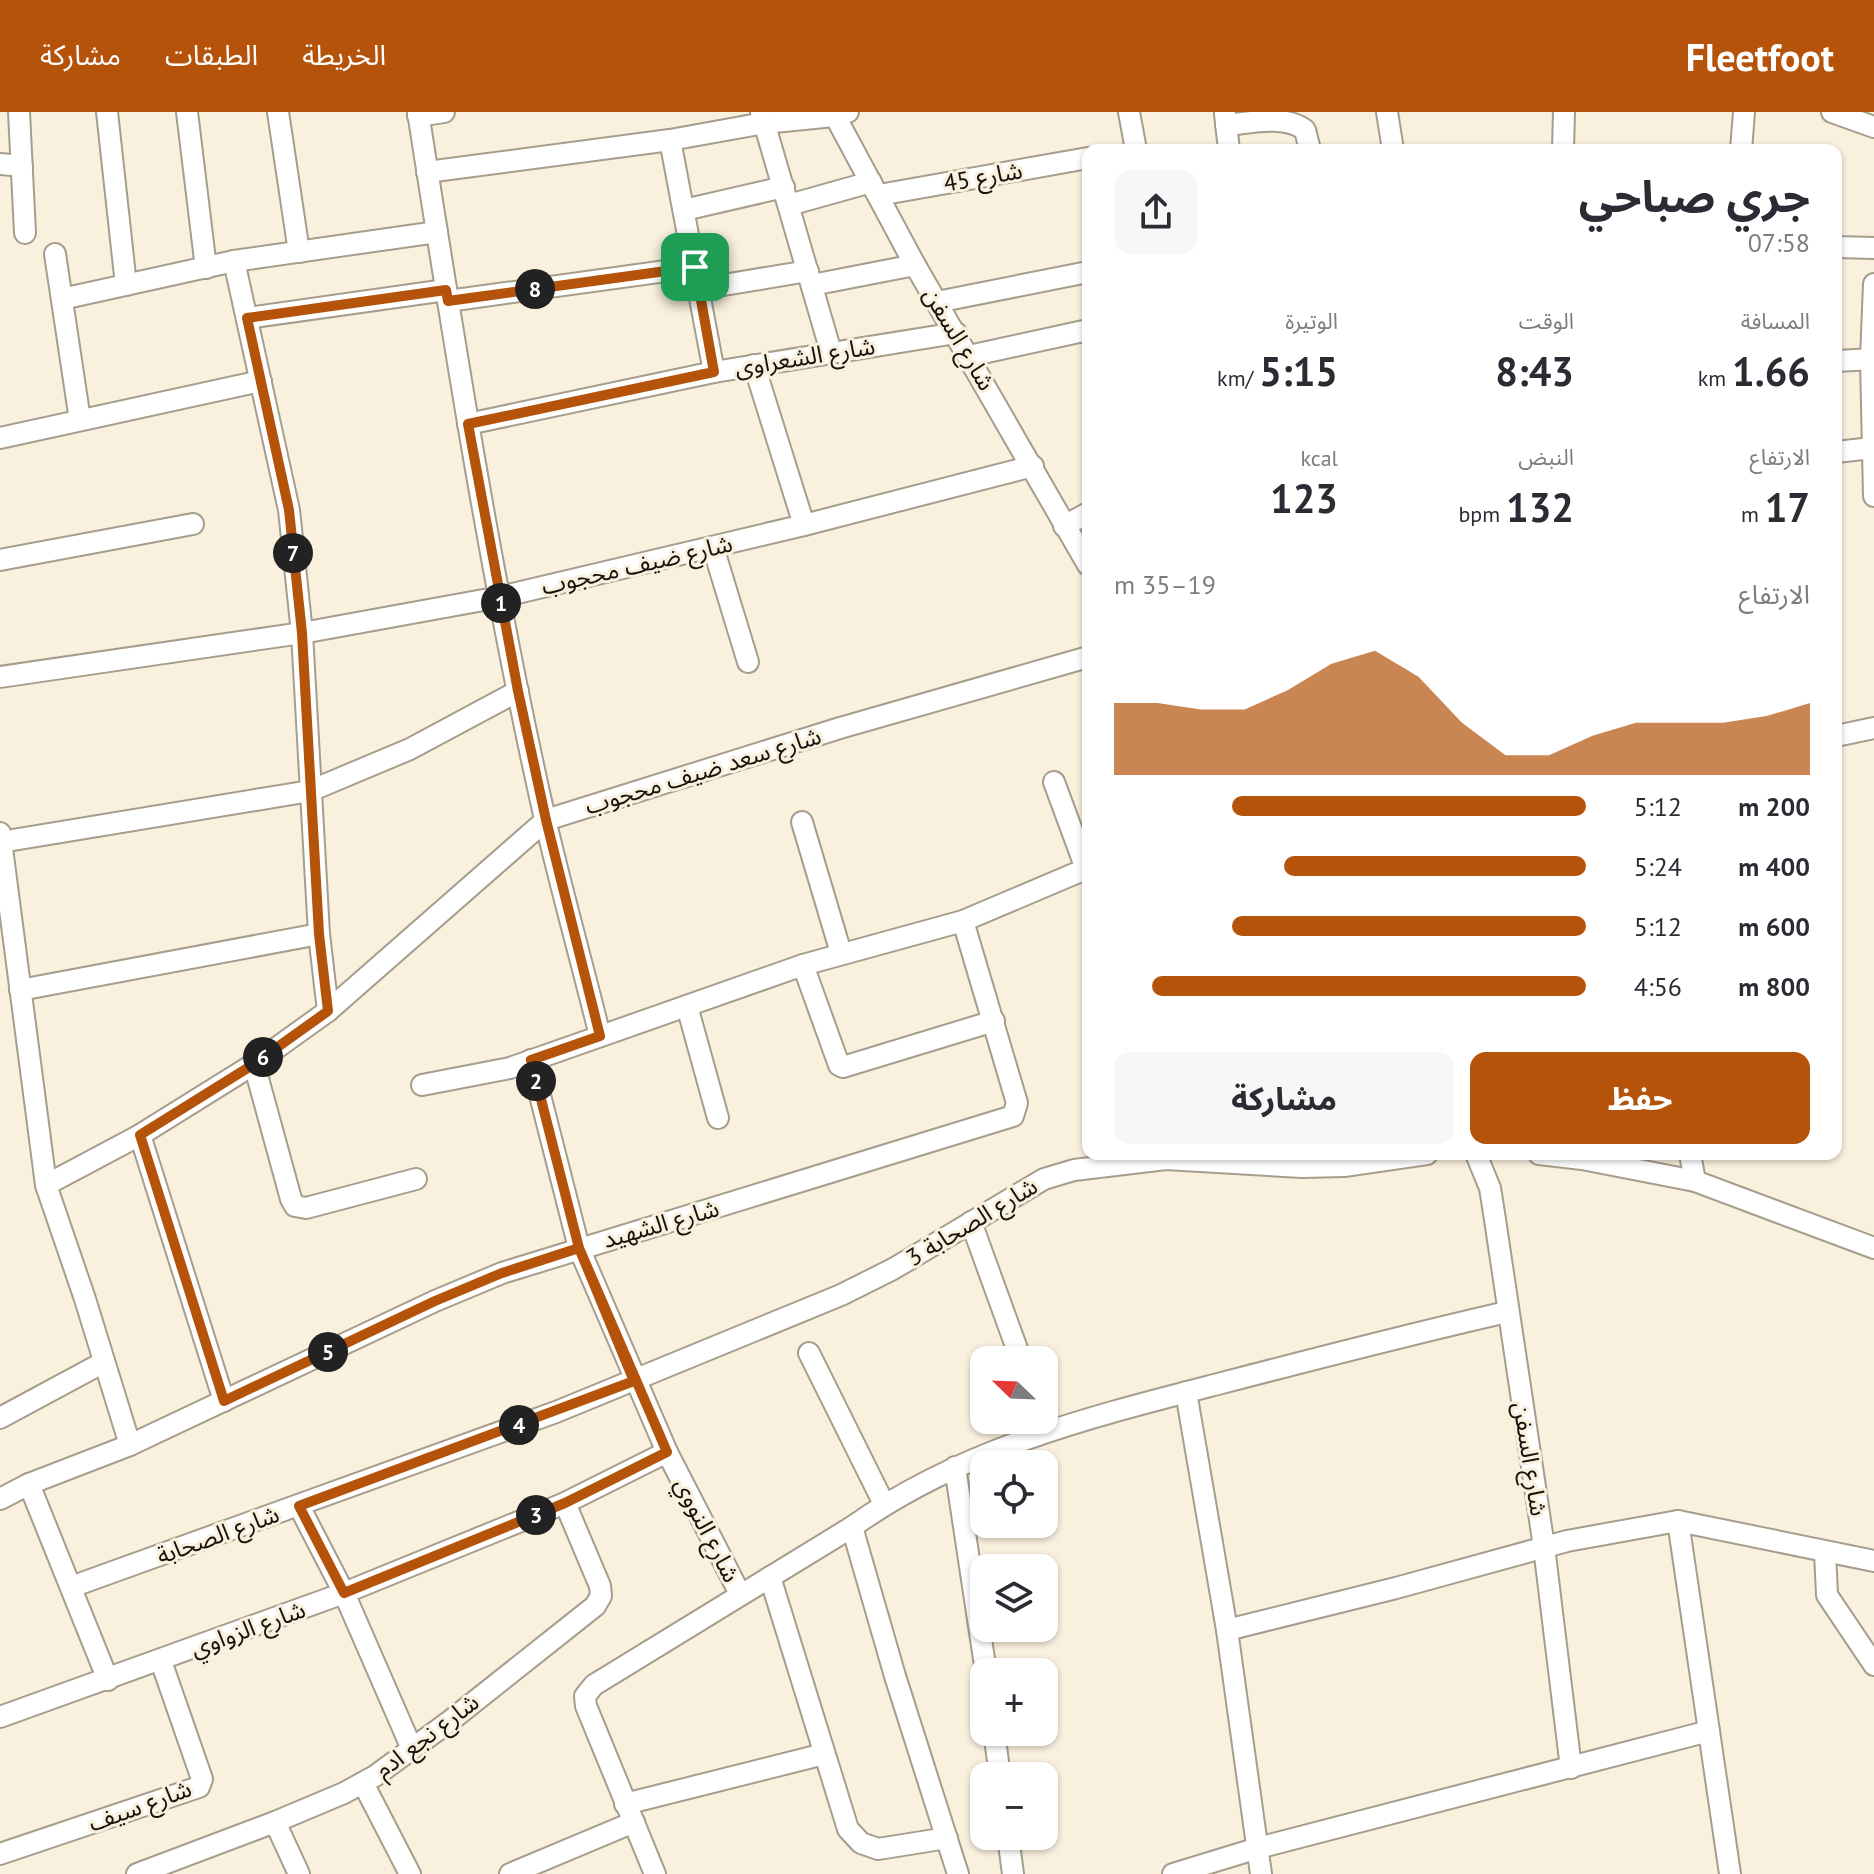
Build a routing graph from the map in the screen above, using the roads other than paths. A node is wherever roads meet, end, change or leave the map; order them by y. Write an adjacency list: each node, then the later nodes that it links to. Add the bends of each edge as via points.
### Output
1 (19, 112): 25 (street)
2 (107, 112): 43 (street)
3 (187, 112): 39 (street)
4 (278, 112): 34 (street)
5 (444, 112): 12 (street)
6 (1129, 112): 17 (street)
7 (1387, 112): 20 (street)
8 (1564, 112): 21 (street)
9 (1744, 112): 22 (street)
10 (1832, 112): 15 (street)
11 (838, 113): 13 (street); 27 (street, شارع السفن)
12 (418, 114): 26 (street)
13 (762, 118): 16 (street); 28 (street)
14 (1226, 119): 18 (street); 19 (street, via 1291,123 1305,130)
15 (1874, 127)
16 (670, 140): 26 (street); 29 (street)
17 (1135, 144)
18 (1228, 144)
19 (1309, 144)
20 (1392, 144)
21 (1563, 144)
22 (1741, 144)
23 (1082, 159): 27 (street, شارع 45)
24 (0, 164): 25 (street)
25 (22, 166): 31 (street)
26 (427, 172): 30 (street)
27 (875, 188): 28 (street, شارع 45); 37 (street, شارع السفن)
28 (786, 196): 29 (street, شارع 45); 41 (street)
29 (684, 210): 38 (street)
30 (437, 232): 34 (street); 45 (street)
31 (25, 233)
32 (1842, 247): 33 (street)
33 (1874, 248)
34 (299, 252): 36 (street)
35 (55, 254): 46 (street)
36 (234, 261): 39 (street); 48 (street)
37 (915, 265): 41 (street); 47 (street, شارع السفن)
38 (695, 267): 44 (street); 45 (street)
39 (206, 268): 43 (street)
40 (1082, 273): 47 (street)
41 (810, 278): 44 (street); 51 (street)
42 (1874, 284): 53 (street)
43 (126, 285): 46 (street)
44 (699, 289): 56 (street)
45 (447, 296): 48 (street); 59 (street)
46 (62, 299): 58 (street)
47 (937, 302): 50 (street, شارع السفن)
48 (247, 318): 57 (street)
49 (1082, 331): 52 (street)
50 (956, 333): 51 (street, شارع الشعراوى); 52 (street, شارع السفن)
51 (831, 352): 55 (street, شارع الشعراوى)
52 (969, 356): 63 (street, شارع السفن)
53 (1872, 359): 54 (street); 61 (street)
54 (1842, 361)
55 (754, 365): 56 (street, شارع الشعراوى); 67 (street)
56 (714, 372): 59 (street, شارع الشعراوى)
57 (261, 381): 58 (street); 73 (street, via 289,510)
58 (80, 420): 60 (street)
59 (468, 424): 72 (street)
60 (0, 438)
61 (1872, 448): 62 (street); 64 (street)
62 (1842, 451)
63 (1033, 466): 67 (street, شارع ضيف محجوب); 68 (street, شارع السفن)
64 (1874, 496)
65 (1082, 516): 68 (street)
66 (193, 524): 71 (street)
67 (804, 525): 69 (street, شارع ضيف محجوب)
68 (1064, 526): 70 (street, شارع السفن)
69 (713, 547): 72 (street, شارع ضيف محجوب); 75 (street)
70 (1082, 555)
71 (0, 560)
72 (500, 597): 73 (street, شارع ضيف محجوب); 77 (street)
73 (302, 633): 76 (street, شارع ضيف محجوب); 81 (street)
74 (1082, 659): 82 (street, شارع سعد ضيف محجوب)
75 (748, 662)
76 (0, 677)
77 (518, 691): 81 (street, via 410,749); 82 (street)
78 (1874, 728): 79 (street)
79 (1842, 735)
80 (1054, 782): 85 (street)
81 (310, 791): 84 (street); 88 (street)
82 (546, 820): 93 (street, شارع سعد ضيف محجوب); 95 (street)
83 (802, 822): 89 (street)
84 (1, 838): 91 (street)
85 (1082, 857)
86 (1082, 872): 87 (street)
87 (963, 921): 89 (street); 94 (street, شارع الشهيد)
88 (319, 934): 91 (street); 93 (street)
89 (841, 953): 90 (street)
90 (803, 965): 92 (street); 94 (street, via 843,1067)
91 (20, 990): 109 (street)
92 (687, 1006): 95 (street); 99 (street)
93 (328, 1011): 97 (street, شارع سعد ضيف محجوب)
94 (994, 1021): 111 (street, شارع الشهيد, via 1017,1103 1013,1116)
95 (600, 1036): 96 (street)
96 (531, 1060): 98 (street); 111 (street, شارع النووي)
97 (254, 1064): 100 (street, شارع سعد ضيف محجوب); 107 (street, via 295,1206 306,1208)
98 (422, 1085)
99 (718, 1118)
100 (140, 1135): 109 (street, شارع سعد ضيف محجوب); 119 (street)
101 (1144, 1160): 110 (street, شارع الصحابة 3, via 1044,1179)
102 (1206, 1160): 103 (street, شارع الصحابة 3, via 1302,1167)
103 (1386, 1160)
104 (1478, 1160): 113 (street, شارع السفن, via 1490,1188)
105 (1587, 1160): 108 (street)
106 (1691, 1160): 108 (street)
107 (416, 1179)
108 (1695, 1181): 112 (street)
109 (46, 1185): 116 (street)
110 (971, 1222): 114 (street); 117 (street, شارع الصحابة 3, via 869,1282)
111 (579, 1248): 117 (street, شارع النووي); 119 (street, شارع الشهيد, via 435,1301)
112 (1874, 1248)
113 (1507, 1312): 118 (street); 133 (street, شارع السفن)
114 (1016, 1346)
115 (809, 1353): 129 (street)
116 (104, 1362): 120 (street); 123 (street)
117 (634, 1381): 124 (street, شارع النووي); 130 (street, شارع الصحابة)
118 (1186, 1392): 121 (street); 140 (street)
119 (224, 1401): 123 (street, شارع الشهيد)
120 (0, 1418)
121 (1058, 1422)
122 (1023, 1434): 125 (street)
123 (130, 1445): 126 (street, شارع الشهيد)
124 (667, 1452): 128 (street, شارع الزواوي); 139 (street, شارع النووي)
125 (955, 1467): 129 (street); 141 (street)
126 (29, 1484): 127 (street, شارع الشهيد); 137 (street)
127 (0, 1499)
128 (565, 1503): 138 (street, شارع الزواوي); 147 (street, شارع نجع ادم, via 600,1586 599,1601)
129 (884, 1504): 132 (street)
130 (299, 1506): 137 (street, شارع الصحابة); 138 (street)
131 (1678, 1521): 133 (street); 134 (street); 146 (street)
132 (852, 1527): 136 (street); 153 (street)
133 (1544, 1547): 140 (street); 149 (street, شارع السفن)
134 (1825, 1552): 135 (street); 143 (street, via 1827,1595)
135 (1874, 1561)
136 (770, 1577): 139 (street); 148 (street)
137 (71, 1587): 144 (street)
138 (344, 1593): 142 (street, شارع الزواوي); 147 (street)
139 (740, 1594): 151 (street, via 594,1685 585,1696)
140 (1227, 1630): 154 (street)
141 (984, 1658)
142 (161, 1661): 144 (street, شارع الزواوي); 156 (street, شارع سيف, via 202,1779 199,1787)
143 (1874, 1665)
144 (108, 1680): 145 (street, شارع الزواوي)
145 (0, 1717)
146 (1709, 1731): 149 (street); 167 (street)
147 (412, 1749): 150 (street, شارع نجع ادم)
148 (824, 1754): 151 (street); 153 (street, via 848,1829 861,1843 878,1849)
149 (1571, 1768): 154 (street)
150 (363, 1783): 152 (street, شارع نجع ادم); 160 (street)
151 (630, 1813): 161 (street); 162 (street)
152 (275, 1822): 157 (street, شارع نجع ادم); 159 (street)
153 (947, 1838): 163 (street)
154 (1258, 1848): 165 (street); 166 (street)
155 (1010, 1850): 164 (street)
156 (0, 1854)
157 (182, 1867): 158 (street, شارع نجع ادم)
158 (137, 1874)
159 (299, 1874)
160 (410, 1874)
161 (510, 1874)
162 (655, 1874)
163 (958, 1874)
164 (1013, 1874)
165 (1173, 1874)
166 (1261, 1874)
167 (1730, 1874)

